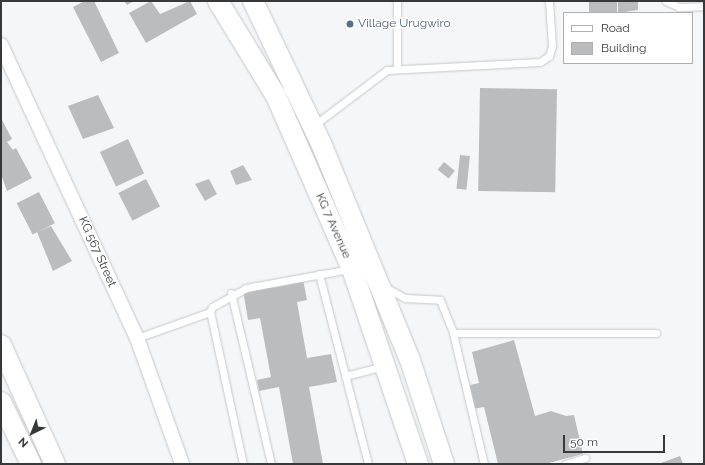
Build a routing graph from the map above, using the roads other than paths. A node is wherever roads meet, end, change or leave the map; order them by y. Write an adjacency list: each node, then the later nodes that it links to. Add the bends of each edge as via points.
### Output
1 (218, 1): 10 (main road, KG 7 Avenue, via 276,96)
2 (253, 1): 9 (main road, KG 7 Avenue)
3 (397, 1): 8 (lane)
4 (549, 1): 8 (lane, via 552,46 549,56 540,62)
5 (666, 1): 6 (lane, via 679,7)
6 (704, 6)
7 (1, 45): 19 (street, KG 567 Street)
8 (397, 68): 9 (lane, via 379,75)
9 (313, 126): 12 (main road, KG 7 Avenue)
10 (352, 269): 11 (lane); 16 (main road, KG 7 Avenue)
11 (319, 274): 13 (lane); 22 (lane)
12 (376, 281): 14 (main road, KG 7 Avenue); 17 (lane, via 405,298 440,300)
13 (231, 294): 15 (lane, via 216,303); 31 (lane)
14 (387, 306): 16 (main road); 34 (main road, KG 7 Avenue, via 410,360)
15 (210, 312): 19 (lane); 30 (lane)
16 (369, 314): 21 (main road, KG 7 Avenue)
17 (453, 333): 18 (lane); 35 (lane)
18 (656, 333)
19 (137, 338): 29 (street, KG 567 Street)
20 (1, 345): 23 (main road)
21 (386, 366): 22 (lane); 33 (main road, KG 7 Avenue)
22 (345, 376): 32 (lane)
23 (19, 385): 24 (main road); 28 (main road)
24 (1, 395)
25 (1, 402): 27 (main road)
26 (585, 458): 36 (lane)
27 (31, 464)
28 (55, 464)
29 (182, 464)
30 (243, 464)
31 (271, 464)
32 (368, 464)
33 (418, 464)
34 (444, 464)
35 (484, 464)
36 (566, 464)

